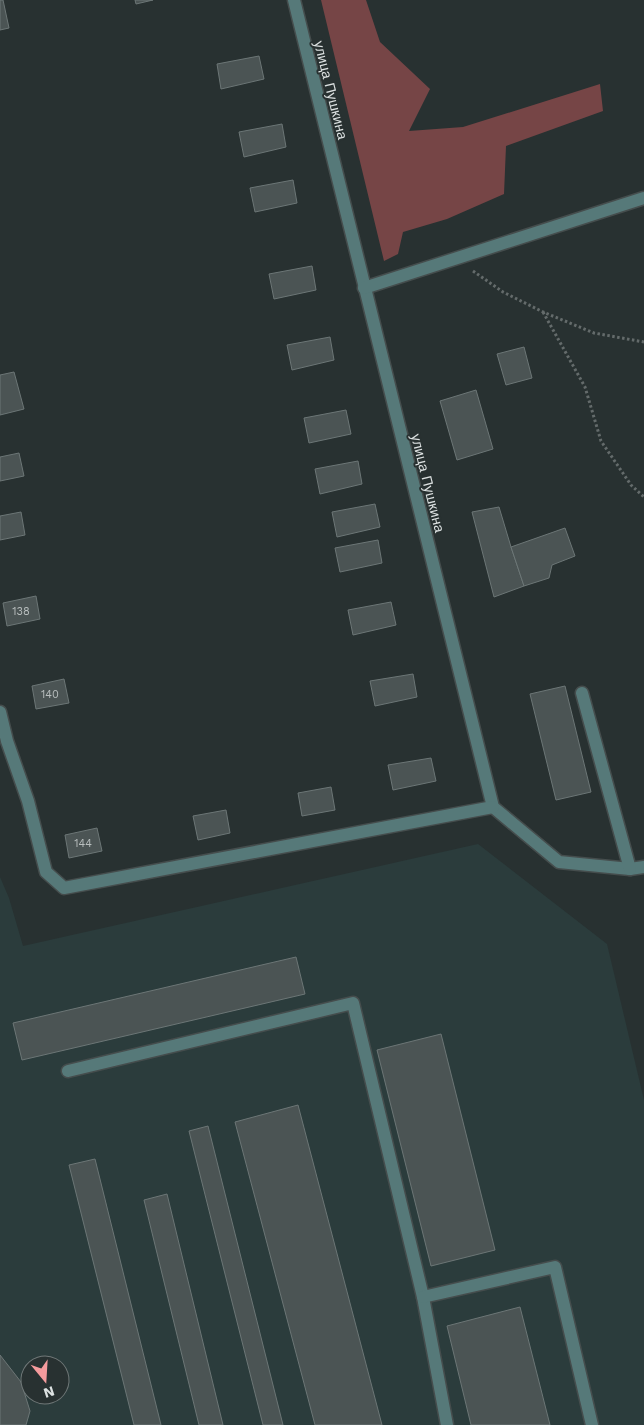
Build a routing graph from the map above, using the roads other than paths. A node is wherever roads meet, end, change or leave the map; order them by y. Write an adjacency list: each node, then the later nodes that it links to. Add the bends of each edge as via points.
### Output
1 (294, 0): 3 (street, улица Пушкина)
2 (644, 198): 3 (street)
3 (364, 288): 7 (street, улица Пушкина)
4 (582, 693): 9 (street)
5 (0, 712): 6 (street)
6 (3, 740): 7 (street, via 28,801 46,872 64,888)
7 (493, 807): 9 (street, via 559,862)
8 (644, 867): 9 (street)
9 (630, 869)
10 (68, 1071): 11 (street, via 353,1003)
11 (423, 1297): 12 (street); 13 (street, via 555,1267)
12 (447, 1425)
13 (592, 1425)

